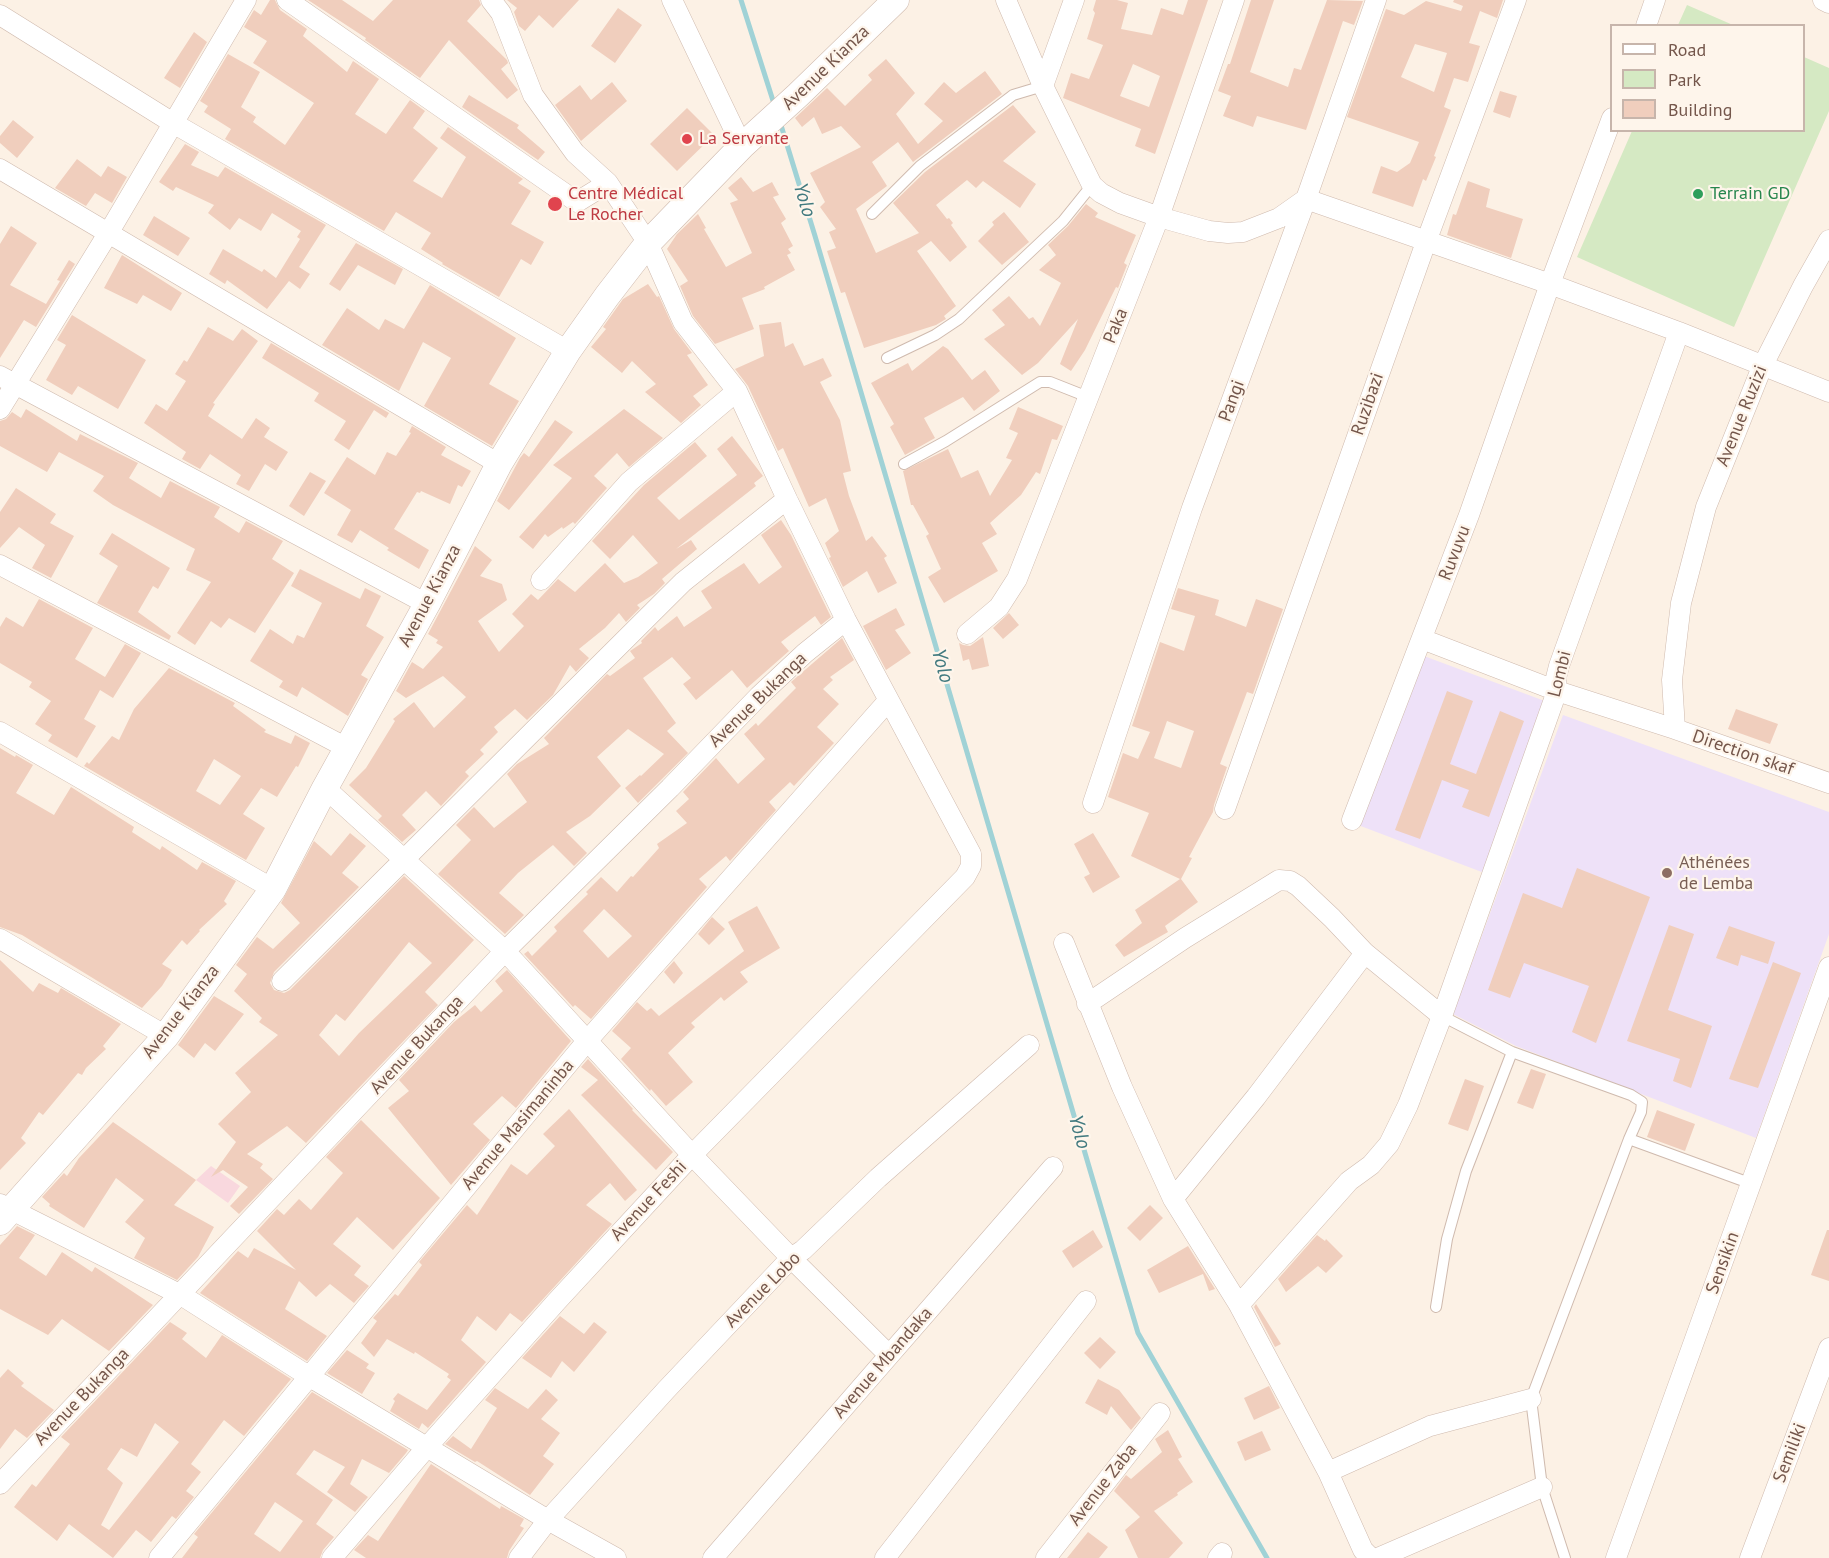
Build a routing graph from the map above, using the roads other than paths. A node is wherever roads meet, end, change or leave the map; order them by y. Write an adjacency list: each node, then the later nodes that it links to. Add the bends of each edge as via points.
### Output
1 (246, 0): 18 (street)
2 (287, 0): 21 (street, via 577,202)
3 (491, 0): 21 (street, via 501,13 533,95 575,153)
4 (672, 0): 19 (street)
5 (896, 0): 19 (street, Avenue Kianza)
6 (1006, 0): 16 (street)
7 (1074, 0): 16 (street)
8 (1234, 0): 25 (street, Paka)
9 (1376, 0): 23 (street, Pangi)
10 (1516, 0): 28 (street, Ruzibazi)
11 (1655, 0): 15 (street)
12 (1823, 0): 13 (street)
13 (1829, 3)
14 (0, 15): 18 (street)
15 (1647, 24)
16 (1043, 86): 22 (street); 24 (lane, via 1013,95 920,165)
17 (1610, 121): 30 (street, Ruvuvu)
18 (173, 123): 26 (street); 32 (street)
19 (742, 146): 29 (street, Avenue Kianza)
20 (0, 169): 26 (street)
21 (608, 183): 29 (street)
22 (1092, 185): 25 (street, via 1120,203); 33 (lane, via 1063,221 959,319)
23 (1306, 199): 25 (street, via 1279,219 1243,232 1209,231); 28 (street); 57 (street, Pangi, via 1192,508)
24 (872, 214)
25 (1159, 217): 38 (street, Paka)
26 (109, 232): 35 (street); 40 (street)
27 (1829, 240): 34 (street, Avenue Ruzizi)
28 (1426, 242): 30 (street); 58 (street, Ruzibazi)
29 (648, 243): 32 (street, Avenue Kianza); 36 (street, via 683,322)
30 (1550, 284): 31 (street); 49 (street, Ruvuvu)
31 (1679, 332): 34 (street); 50 (street, Lombi, via 1559,666)
32 (568, 351): 40 (street, Avenue Kianza)
33 (887, 358)
34 (1762, 367): 37 (street); 45 (street, Avenue Ruzizi, via 1706,507)
35 (8, 380): 39 (street); 46 (street)
36 (737, 391): 42 (street); 44 (street, via 629,482)
37 (1829, 392)
38 (1088, 397): 41 (lane, via 1040,382); 48 (street, Paka, via 1017,579 999,607)
39 (0, 409)
40 (499, 464): 46 (street, Avenue Kianza)
41 (904, 464)
42 (787, 499): 47 (street); 60 (street, via 683,582)
43 (0, 565): 54 (street)
44 (541, 580)
45 (1681, 603): 52 (street, Direction skaf, via 1672,680)
46 (427, 604): 54 (street, Avenue Kianza)
47 (846, 620): 51 (street); 64 (street, Avenue Bukanga, via 759,696)
48 (967, 634)
49 (1422, 639): 50 (street); 59 (street, Ruvuvu)
50 (1557, 690): 52 (street); 69 (street, Lombi)
51 (888, 701): 71 (street, Avenue Masimaninba); 75 (street, Avenue Feshi, via 970,854 971,866 965,877)
52 (1675, 729): 55 (street, Direction skaf)
53 (0, 732): 61 (street)
54 (347, 748): 56 (street, Avenue Kianza)
55 (1829, 783)
56 (325, 788): 60 (street); 61 (street, Avenue Kianza)
57 (1093, 803)
58 (1225, 809)
59 (1352, 820)
60 (403, 860): 64 (street); 67 (street)
61 (273, 890): 70 (street, Avenue Kianza)
62 (0, 939): 70 (street)
63 (1064, 944): 68 (street)
64 (505, 951): 71 (street); 81 (street, Avenue Bukanga)
65 (1365, 952): 68 (street, via 1298,886 1279,880); 69 (street); 78 (street)
66 (1829, 968): 77 (street, Sensikin)
67 (282, 981)
68 (1087, 1004): 78 (street)
69 (1442, 1016): 73 (lane); 83 (street, Lombi, via 1389,1144 1371,1165 1349,1181)
70 (166, 1036): 79 (street, Avenue Kianza)
71 (587, 1041): 75 (street); 87 (street, Avenue Masimaninba)
72 (1029, 1045): 80 (street, Avenue Lobo)
73 (1512, 1052): 74 (lane, via 1642,1102); 84 (lane, via 1466,1172 1448,1239)
74 (1629, 1139): 77 (lane); 88 (lane)
75 (692, 1155): 80 (street); 90 (street, Avenue Feshi)
76 (1053, 1167): 86 (street, Avenue Mbandaka)
77 (1752, 1184): 105 (street, Sensikin)
78 (1173, 1199): 83 (street)
79 (4, 1212): 81 (street)
80 (791, 1258): 86 (street); 94 (street, Avenue Lobo)
81 (181, 1295): 87 (street); 92 (street, Avenue Bukanga)
82 (1086, 1301): 100 (street)
83 (1239, 1305): 91 (street)
84 (1437, 1307)
85 (1829, 1348): 106 (street, Semiliki)
86 (889, 1355): 99 (street, Avenue Mbandaka)
87 (310, 1377): 90 (street); 95 (street, Avenue Masimaninba)
88 (1531, 1399): 91 (street, via 1430,1426); 93 (lane)
89 (1160, 1413): 101 (street, Avenue Zaba)
90 (427, 1447): 94 (street); 96 (street, Avenue Feshi)
91 (1328, 1472): 102 (street, via 1363,1550)
92 (0, 1484)
93 (1542, 1487): 103 (street); 104 (lane)
94 (548, 1520): 97 (street, Avenue Lobo); 98 (street)
95 (159, 1558)
96 (332, 1558)
97 (519, 1558)
98 (616, 1558)
99 (713, 1558)
100 (885, 1558)
101 (1046, 1558)
102 (1371, 1558)
103 (1378, 1558)
104 (1565, 1558)
105 (1616, 1558)
106 (1750, 1558)

